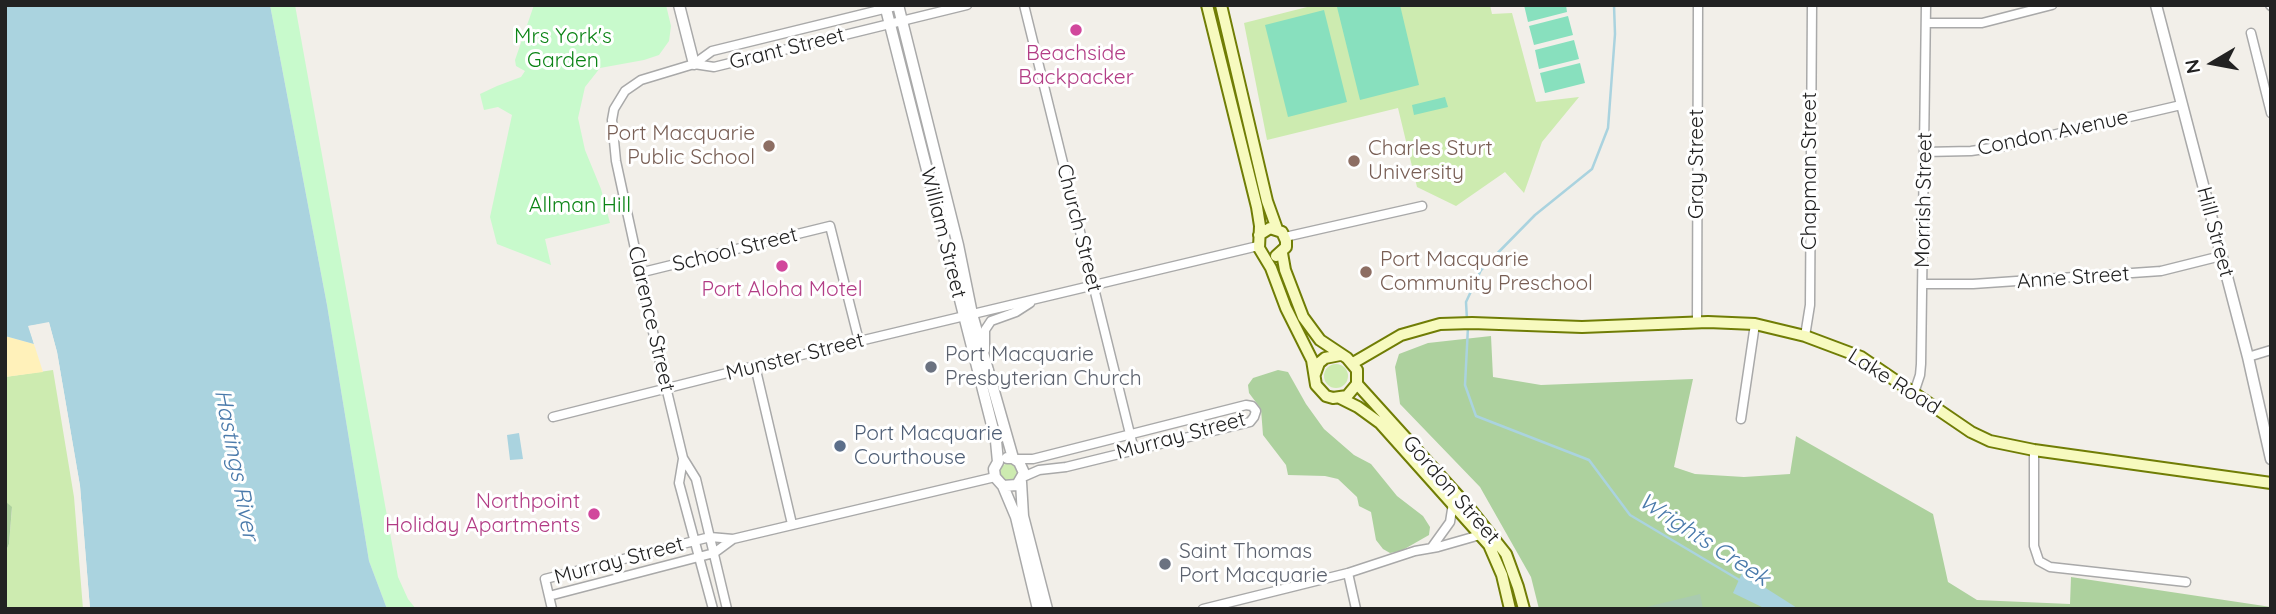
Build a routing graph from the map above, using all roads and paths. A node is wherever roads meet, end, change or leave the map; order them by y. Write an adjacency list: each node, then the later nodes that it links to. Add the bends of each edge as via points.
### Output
1 (679, 5): 17 (street)
2 (899, 5): 12 (street, Grant Street); 13 (street, William Street)
3 (967, 5): 13 (street, Grant Street)
4 (1024, 5): 29 (street, Church Street)
5 (1207, 5): 24 (main road, via 1257,208)
6 (1221, 5): 23 (main road, via 1268,201)
7 (1698, 5): 32 (street, Gray Street)
8 (1812, 5): 34 (street, Chapman Street, via 1810,305)
9 (1926, 5): 14 (street, Morrish Street)
10 (2052, 5): 14 (street, via 1982,23)
11 (2156, 5): 19 (street, Hill Street)
12 (885, 7): 15 (street, William Street); 17 (street, Grant Street, via 712,51)
13 (902, 22): 15 (street, Grant Street); 31 (street, William Street, via 958,245)
14 (1926, 23): 21 (street, Morrish Street)
15 (890, 24): 17 (street, Grant Street, via 714,67); 31 (street, William Street)
16 (2251, 33): 18 (street)
17 (694, 64): 27 (street, Clarence Street, via 641,80 625,91 614,108 612,142)
18 (2267, 85): 20 (street)
19 (2181, 105): 21 (street, Condon Avenue, via 2005,146); 26 (street, Hill Street)
20 (2271, 113)
21 (1924, 152): 28 (street, Morrish Street)
22 (1422, 206): 23 (street)
23 (1282, 233): 24 (main road, via 1267,228); 25 (main road, via 1286,247)
24 (1260, 245): 25 (main road, via 1272,257); 29 (street, Munster Street); 42 (main road, via 1312,360)
25 (1282, 253): 37 (main road, via 1303,317)
26 (2221, 256): 28 (street, Anne Street, via 2161,271); 38 (street, Hill Street)
27 (639, 274): 35 (street, School Street, via 830,226); 44 (street, Clarence Street)
28 (1923, 284): 45 (street, Morrish Street, via 1920,375)
29 (1093, 285): 30 (street, Munster Street); 49 (street, Church Street)
30 (1037, 299): 31 (street, Munster Street); 39 (street, Munster Street, via 990,321 985,330)
31 (968, 315): 35 (street, Munster Street); 39 (street, William Street); 55 (street, William Street)
32 (1697, 322): 33 (main road, Lake Road); 40 (main road, Lake Road, via 1582,327 1451,323 1401,335)
33 (1755, 324): 34 (main road, Lake Road); 48 (street)
34 (1805, 336): 45 (main road, Lake Road, via 1861,358)
35 (859, 341): 41 (street, Munster Street)
36 (2271, 351): 38 (street)
37 (1340, 355): 40 (main road); 42 (main road, via 1319,363)
38 (2248, 357): 54 (street, Hill Street)
39 (986, 360): 53 (street, William Street, via 1006,440)
40 (1353, 363): 43 (main road)
41 (755, 366): 44 (street, Munster Street); 61 (street)
42 (1314, 377): 46 (main road, via 1326,396)
43 (1357, 384): 46 (main road); 80 (main road, Gordon Street, via 1506,554)
44 (666, 389): 47 (street, Munster Street); 52 (street, Clarence Street)
45 (1914, 393): 51 (main road, Lake Road, via 1971,432)
46 (1340, 398): 60 (main road, Gordon Street, via 1380,423)
47 (553, 417)
48 (1741, 419)
49 (1130, 433): 50 (street, Church Street); 50 (street, Murray Street, via 1246,405 1256,411 1250,422); 53 (street, Murray Street, via 1033,458)
50 (1134, 450): 57 (street, Murray Street, via 1039,470)
51 (2034, 450): 58 (main road, Lake Road); 70 (street, via 2034,546 2039,561 2050,567)
52 (683, 458): 63 (street, Clarence Street, via 696,480); 65 (street, Clarence Street, via 680,484)
53 (1015, 458): 55 (street); 57 (street, William Street, via 1022,465)
54 (2271, 459)
55 (998, 462): 56 (street, William Street)
56 (995, 477): 59 (street); 61 (street, Murray Street)
57 (1022, 479): 59 (street, via 1013,487); 76 (street, William Street, via 1023,516)
58 (2271, 483)
59 (1003, 486): 75 (street, via 1016,517)
60 (1453, 503): 62 (main road, Gordon Street); 66 (street, via 1450,522)
61 (792, 523): 64 (street, Murray Street)
62 (1480, 535): 66 (street); 79 (main road, Gordon Street, via 1502,575)
63 (710, 537): 64 (street, Murray Street); 65 (street, Murray Street); 67 (street, Clarence Street)
64 (733, 538): 67 (street, Murray Street)
65 (695, 540): 68 (street, Clarence Street); 71 (street, Murray Street, via 545,579)
66 (1432, 547): 69 (street)
67 (714, 553): 68 (street, Murray Street); 74 (street, Clarence Street)
68 (699, 557): 71 (street, Murray Street); 73 (street, Clarence Street)
69 (1348, 573): 77 (street); 78 (street)
70 (2186, 582)
71 (549, 596): 72 (street)
72 (552, 609)
73 (713, 609)
74 (727, 609)
75 (1038, 609)
76 (1047, 609)
77 (1203, 609)
78 (1356, 609)
79 (1510, 609)
80 (1524, 609)

